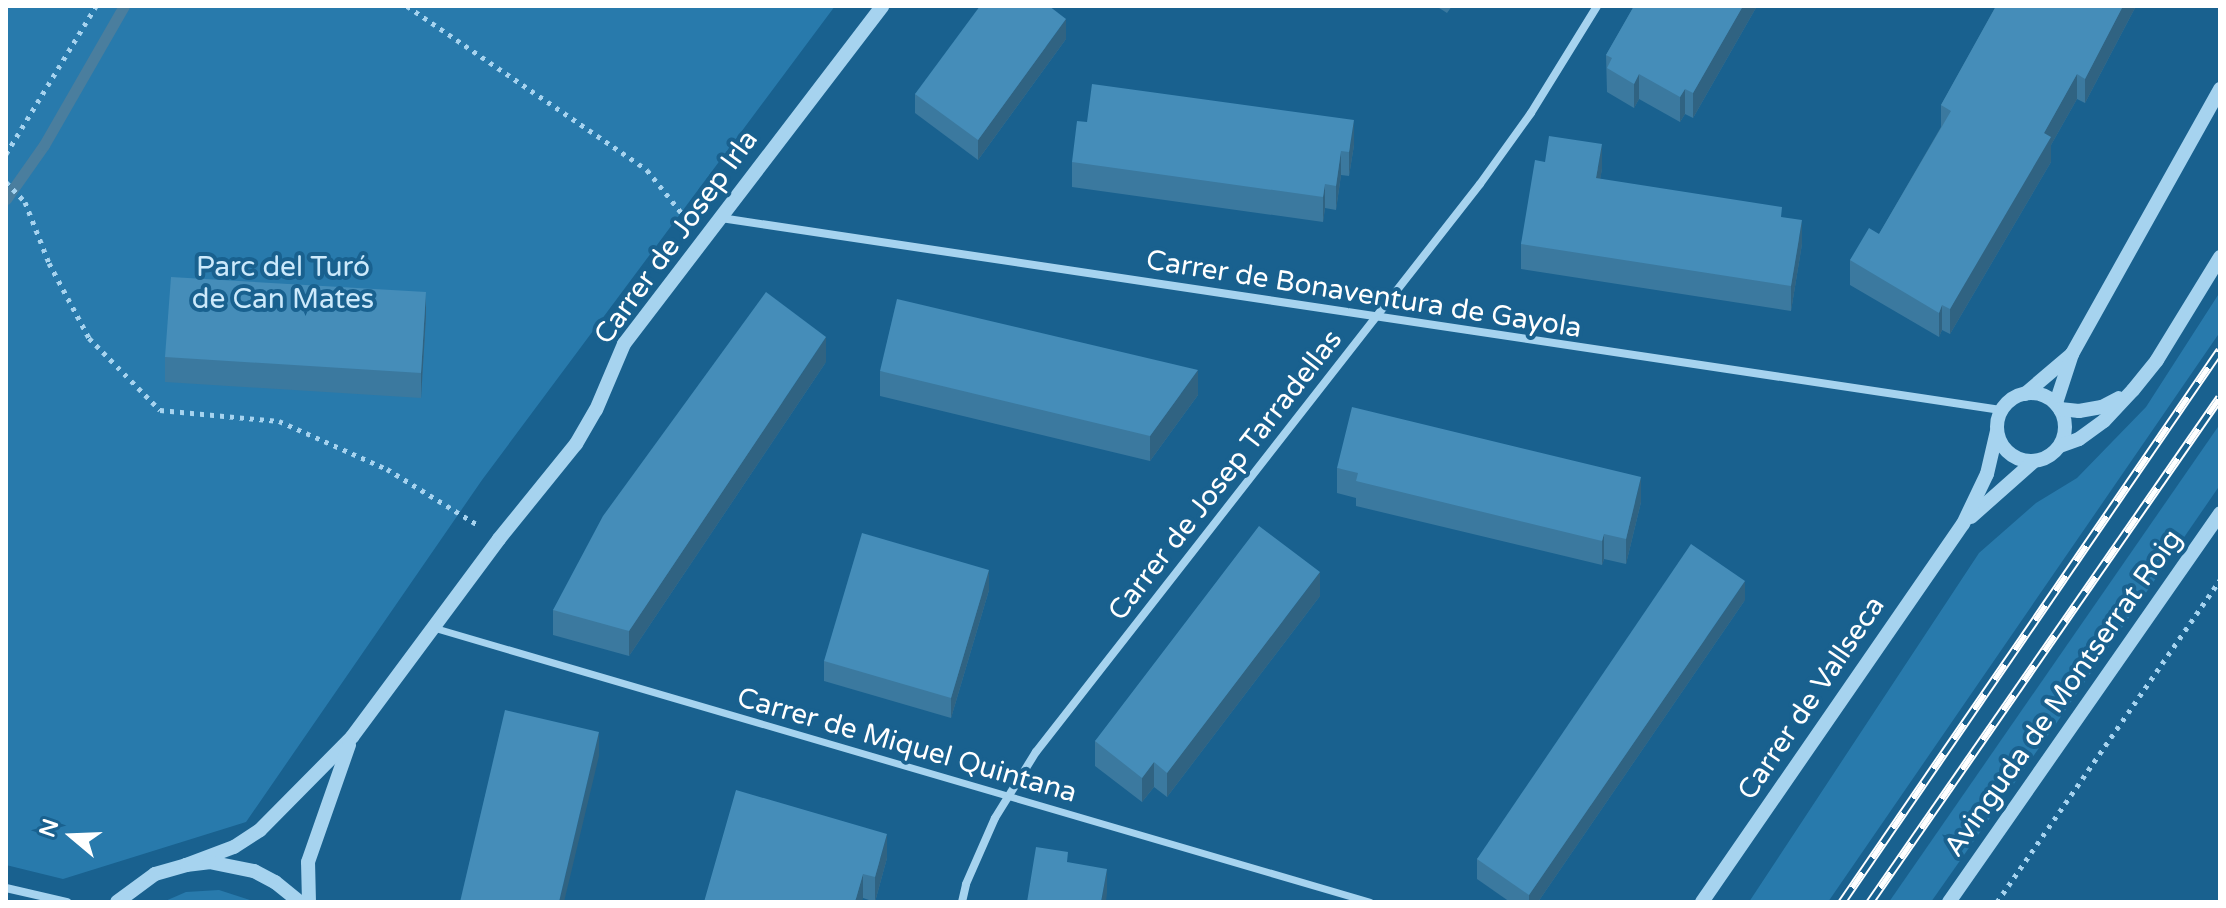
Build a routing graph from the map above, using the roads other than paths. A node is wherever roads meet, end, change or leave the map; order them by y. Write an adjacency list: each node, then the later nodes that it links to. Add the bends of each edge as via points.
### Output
1 (882, 6): 4 (street, Carrer de Josep Irla)
2 (1597, 6): 6 (street, Carrer de Josep Tarradellas, via 1531,113)
3 (2220, 89): 7 (street)
4 (721, 218): 6 (street, Carrer de Bonaventura de Gayola); 17 (street, Carrer de Josep Irla, via 624,344 576,444)
5 (2220, 257): 8 (street)
6 (1375, 319): 11 (street, Carrer de Bonaventura de Gayola); 19 (street, Carrer de Josep Tarradellas, via 1036,752)
7 (2072, 354): 9 (street); 10 (street)
8 (2133, 390): 10 (street, via 2102,407 2079,411); 13 (street, via 2104,421)
9 (2025, 394): 10 (street, via 2042,395); 11 (street)
10 (2058, 406): 13 (street, via 2066,427)
11 (2001, 410): 12 (street)
12 (1997, 431): 14 (street, via 2009,453); 16 (street, Carrer de Vallseca, via 1987,474)
13 (2060, 446): 14 (street, via 2046,459)
14 (2033, 462): 16 (street, Carrer de Vallseca)
15 (2220, 513): 29 (street, Avinguda de Montserrat Roig)
16 (1963, 524): 28 (street, Carrer de Vallseca)
17 (433, 627): 18 (street, Carrer de Josep Irla); 19 (street, Carrer de Miquel Quintana)
18 (352, 737): 20 (street, via 260,830 234,847); 25 (street, via 308,862)
19 (1008, 798): 26 (street, Carrer de Josep Tarradellas, via 977,858); 27 (street, Carrer de Miquel Quintana)
20 (186, 865): 23 (street, via 155,874); 24 (street, via 232,865 254,871)
21 (6, 888): 22 (street)
22 (67, 902)
23 (117, 902)
24 (300, 902)
25 (309, 902)
26 (962, 902)
27 (1370, 902)
28 (1702, 902)
29 (1949, 902)

